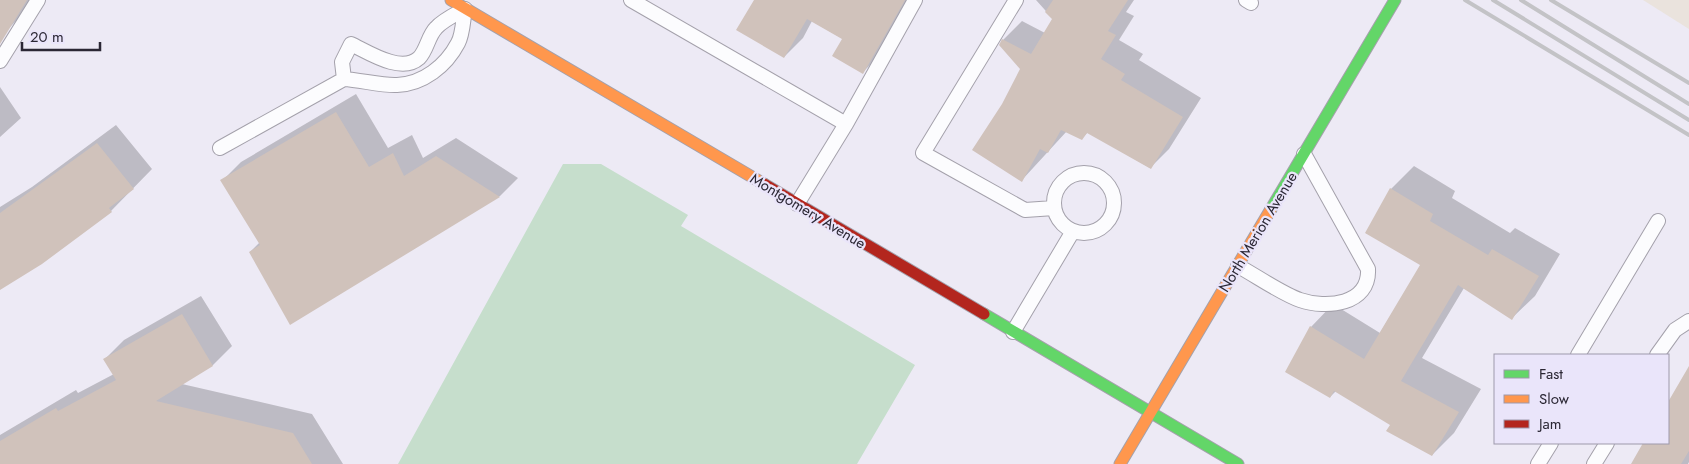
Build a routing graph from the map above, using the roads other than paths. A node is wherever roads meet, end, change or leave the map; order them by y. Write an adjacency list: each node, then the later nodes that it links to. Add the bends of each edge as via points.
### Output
1 (38, 0): 8 (lane)
2 (450, 0): 7 (main road, Montgomery Avenue)
3 (632, 0): 10 (lane)
4 (915, 0): 10 (lane)
5 (1016, 0): 14 (lane, via 923,153 1025,210)
6 (1395, 0): 12 (main road, North Merion Avenue)
7 (465, 9): 9 (lane, via 459,42 448,58 421,81 396,85); 9 (lane, via 436,28 418,59 387,62 351,44 342,62); 13 (main road, Montgomery Avenue)
8 (0, 61)
9 (344, 79): 11 (lane)
10 (846, 124): 13 (lane)
11 (220, 148)
12 (1304, 154): 17 (main road, North Merion Avenue); 17 (lane, via 1368,269 1366,286 1351,300 1317,303 1299,300)
13 (797, 204): 19 (main road, Montgomery Avenue)
14 (1054, 208): 16 (lane, via 1064,226); 16 (lane, via 1058,188 1074,175 1084,173 1104,180 1114,198 1110,218 1103,227 1094,231)
15 (1658, 221): 20 (lane)
16 (1073, 231): 19 (lane)
17 (1238, 266): 22 (main road, North Merion Avenue)
18 (1689, 321): 21 (lane, via 1675,330)
19 (1013, 332): 22 (main road, Montgomery Avenue)
20 (1579, 354)
21 (1658, 354)
22 (1151, 412): 25 (main road, North Merion Avenue); 26 (main road, Montgomery Avenue)
23 (1550, 444): 27 (lane)
24 (1606, 444): 28 (lane)
25 (1120, 464)
26 (1238, 464)
27 (1538, 464)
28 (1594, 464)

